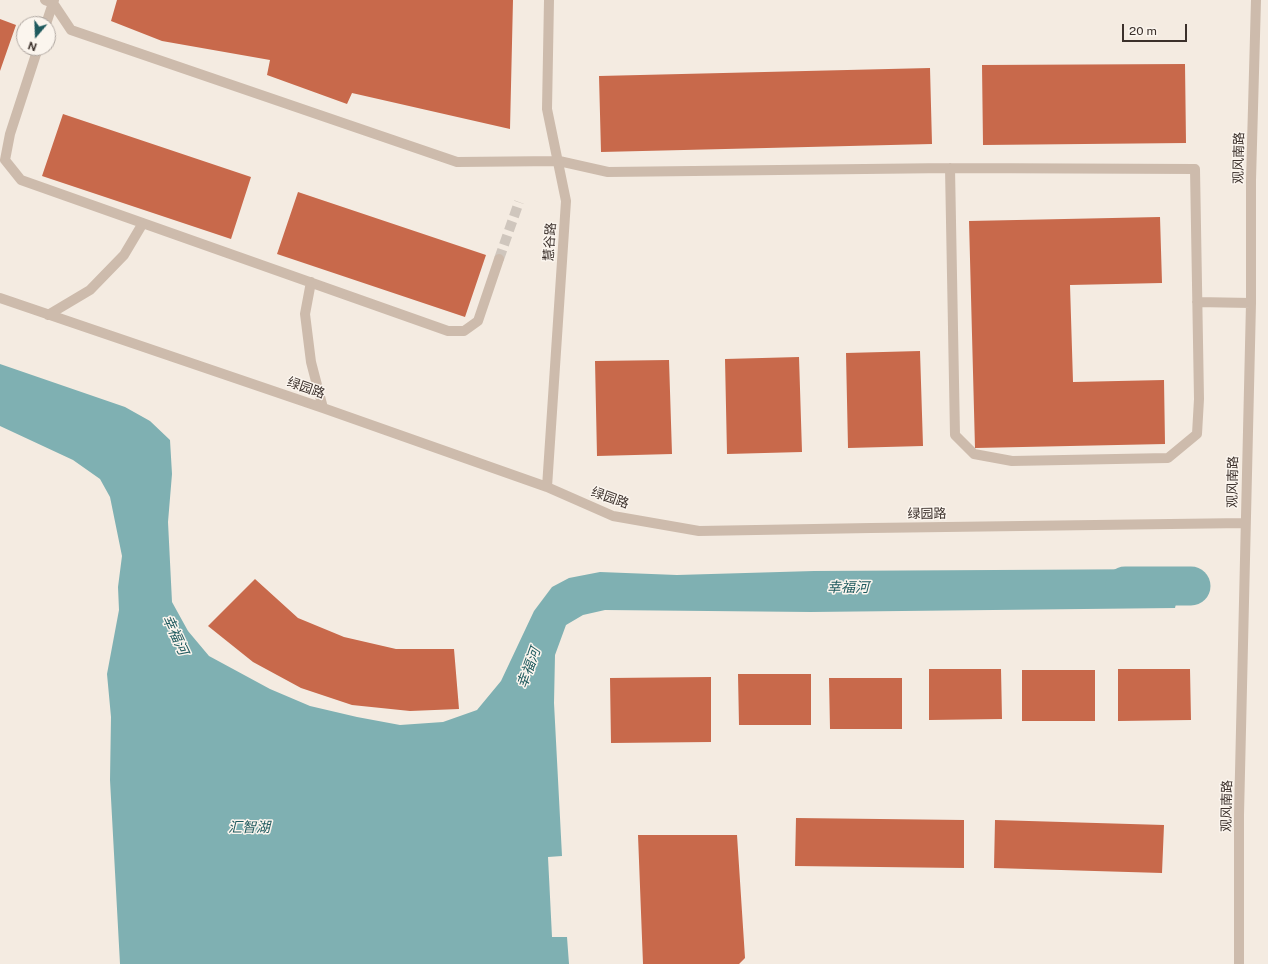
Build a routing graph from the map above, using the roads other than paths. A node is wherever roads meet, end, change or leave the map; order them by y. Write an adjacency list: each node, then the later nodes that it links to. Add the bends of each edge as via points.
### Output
1 (549, 0): 6 (street, 慧谷路, via 547,109)
2 (1256, 0): 13 (street, 观风南路, via 1251,180)
3 (51, 1): 4 (street); 6 (street, via 72,30 457,162)
4 (48, 16)
5 (35, 56): 8 (street, via 10,134 5,160 21,180)
6 (558, 161): 7 (street, via 608,172); 16 (street, 慧谷路, via 566,201)
7 (950, 168): 12 (street, via 1195,169); 12 (street, via 955,435 974,454 1012,461 1168,458 1197,434)
8 (143, 223): 10 (street); 14 (street, via 124,255 90,290)
9 (499, 259): 10 (street, via 478,321 464,331 448,331)
10 (311, 282): 15 (street, via 305,314 311,362)
11 (0, 298): 14 (street, 绿园路)
12 (1197, 302): 13 (street)
13 (1251, 303): 17 (street, 观风南路)
14 (48, 315): 15 (street, 绿园路)
15 (323, 408): 16 (street, 绿园路)
16 (547, 487): 17 (street, 绿园路, via 613,516 699,531)
17 (1245, 523): 18 (street, 观风南路, via 1239,815)
18 (1239, 964)

